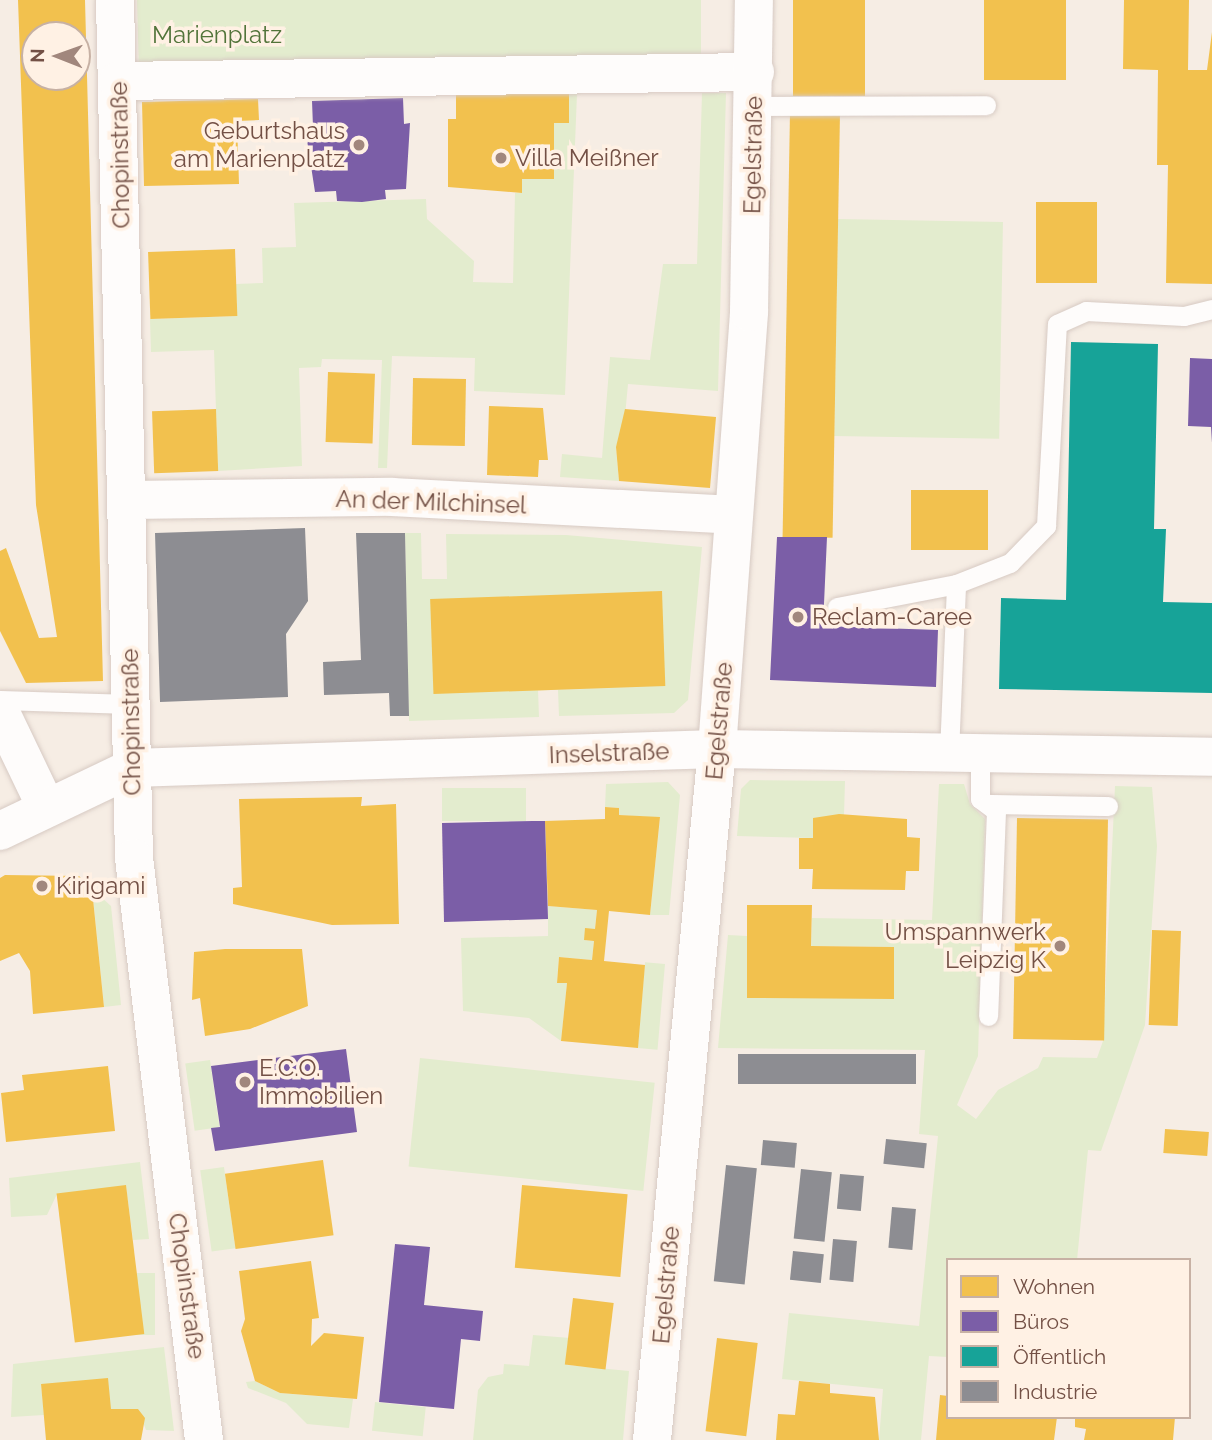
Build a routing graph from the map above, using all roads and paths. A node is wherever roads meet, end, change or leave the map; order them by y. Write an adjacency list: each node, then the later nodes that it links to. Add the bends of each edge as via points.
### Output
1 (115, 0): 3 (street, Chopinstraße)
2 (754, 0): 4 (street, Egelstraße)
3 (118, 81): 4 (street); 7 (street, Chopinstraße)
4 (754, 89): 5 (lane); 8 (street, Egelstraße, via 750,312)
5 (986, 105)
6 (1212, 309): 9 (lane, via 1184,316 1086,311 1057,324 1046,526 1010,564)
7 (128, 500): 8 (street, An der Milchinsel, via 392,497); 12 (street, Chopinstraße)
8 (734, 515): 14 (street, Egelstraße)
9 (956, 584): 10 (lane); 15 (lane)
10 (837, 607)
11 (0, 701): 12 (lane)
12 (131, 704): 17 (street, Chopinstraße)
13 (0, 711): 20 (street)
14 (717, 749): 15 (street, Inselstraße); 17 (street, Inselstraße); 24 (street, Egelstraße)
15 (965, 753): 16 (street, Inselstraße); 18 (lane, via 980,799)
16 (1212, 757)
17 (132, 768): 20 (street); 23 (street, Chopinstraße, via 134,858 153,1046)
18 (988, 804): 19 (lane); 22 (lane, via 996,811)
19 (1108, 806)
20 (46, 807): 21 (street)
21 (0, 831)
22 (988, 1016)
23 (204, 1440)
24 (652, 1440)

